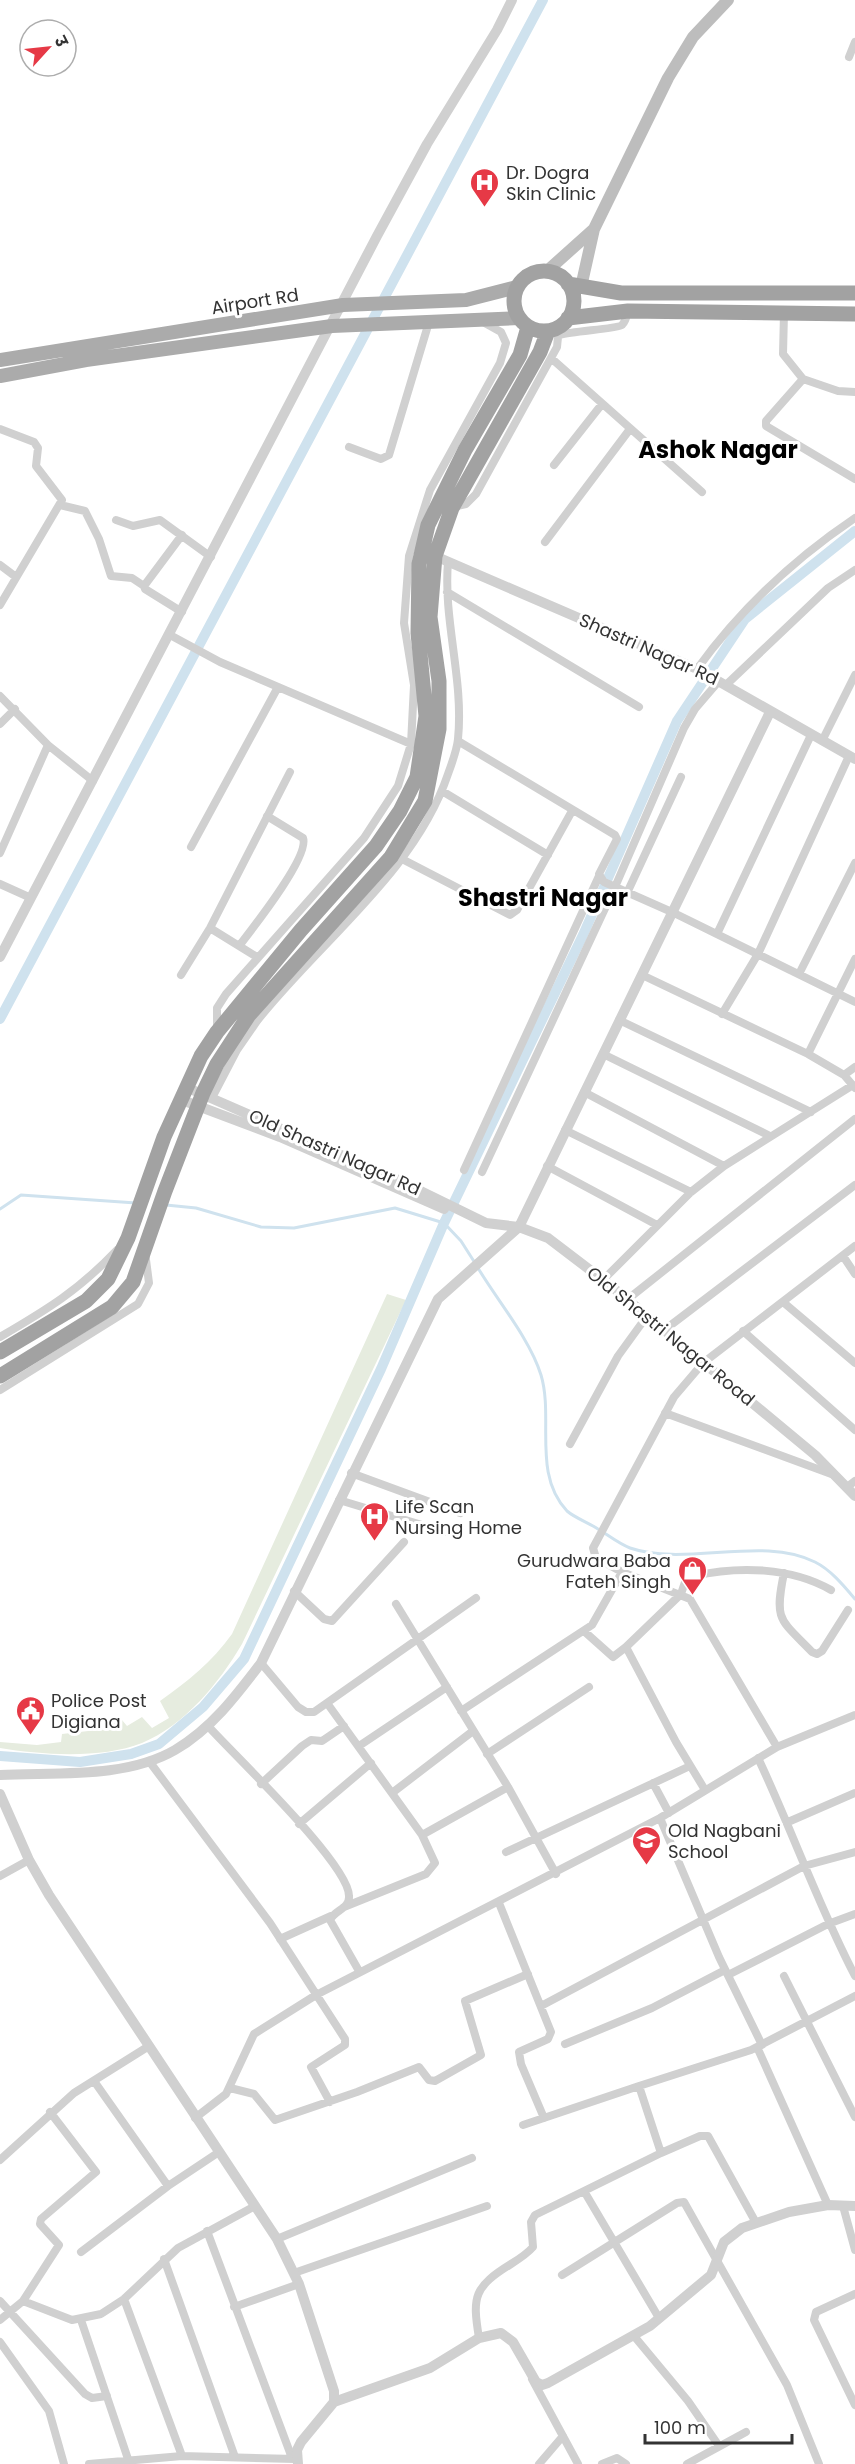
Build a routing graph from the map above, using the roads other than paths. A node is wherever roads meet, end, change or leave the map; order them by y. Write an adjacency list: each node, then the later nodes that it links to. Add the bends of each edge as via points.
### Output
1 (512, 0): 10 (street, via 426,144)
2 (728, 0): 5 (main road, via 693,37 672,71)
3 (855, 42): 4 (street)
4 (849, 57)
5 (594, 229): 6 (main road); 7 (main road)
6 (546, 272): 7 (highway); 8 (highway, via 524,278)
7 (574, 285): 9 (highway, via 621,293); 17 (highway, via 573,307)
8 (517, 287): 10 (main road, Airport Rd, via 466,300); 15 (highway, via 514,303)
9 (855, 293)
10 (343, 305): 16 (street); 19 (main road, Airport Rd)
11 (784, 313): 12 (highway); 17 (highway, via 628,311); 21 (street, via 783,354)
12 (855, 314)
13 (477, 320): 14 (main road); 15 (main road); 57 (street, via 501,332 505,349 430,489 409,556 404,623 414,685)
14 (429, 322): 16 (main road); 26 (street, via 389,455 381,459)
15 (523, 323): 17 (highway); 90 (highway, via 520,355 465,450 428,525 419,564 418,633 426,716 417,777 376,846)
16 (332, 326): 20 (main road, via 86,360); 36 (street)
17 (559, 328): 18 (street); 31 (highway, via 540,352)
18 (551, 358): 23 (street); 31 (street, via 476,494 466,504)
19 (0, 360)
20 (0, 376)
21 (803, 379): 22 (street, via 838,391); 28 (street, via 765,426)
22 (855, 392)
23 (602, 404): 25 (street); 27 (street)
24 (0, 429): 30 (street, via 37,445 36,466 61,497)
25 (630, 429): 29 (street); 35 (street)
26 (349, 447)
27 (554, 465)
28 (855, 479)
29 (702, 492)
30 (60, 505): 40 (street); 41 (street, via 85,511 111,576 132,578)
31 (452, 508): 37 (highway)
32 (855, 518): 47 (street, via 777,580 728,630)
33 (116, 520): 34 (street, via 133,526 160,520)
34 (182, 535): 36 (street); 41 (street)
35 (545, 542)
36 (211, 556): 44 (street)
37 (441, 559): 42 (street); 47 (street, Shastri Nagar Rd); 98 (highway, via 430,617 439,681 439,729 425,801 391,857 249,1015 217,1064)
38 (0, 566): 40 (street)
39 (855, 570): 47 (street)
40 (16, 578): 43 (street)
41 (144, 586): 44 (street)
42 (447, 592): 50 (street); 55 (street, via 456,663)
43 (0, 605)
44 (182, 612): 45 (street)
45 (170, 635): 48 (street); 62 (street)
46 (855, 675): 56 (street)
47 (712, 677): 52 (street, Shastri Nagar Rd); 71 (street)
48 (278, 687): 57 (street); 66 (street)
49 (0, 695): 51 (street)
50 (639, 707)
51 (15, 710): 53 (street); 58 (street)
52 (770, 712): 54 (street, Shastri Nagar Rd); 75 (street)
53 (0, 724)
54 (811, 735): 56 (street, Shastri Nagar Rd); 77 (street)
55 (458, 741): 63 (street); 64 (street)
56 (822, 741): 59 (street, Shastri Nagar Rd)
57 (411, 744): 81 (street, via 398,786 381,815)
58 (48, 745): 62 (street); 67 (street)
59 (852, 758): 79 (street)
60 (290, 772): 65 (street)
61 (681, 777): 73 (street)
62 (93, 781): 74 (street)
63 (442, 791): 68 (street); 69 (street)
64 (572, 811): 68 (street); 71 (street, via 616,837)
65 (267, 816): 76 (street); 78 (street, via 305,843 284,883)
66 (191, 847)
67 (0, 853)
68 (548, 855): 69 (street, via 517,910 510,915)
69 (402, 859): 98 (street, via 257,1021)
70 (855, 863): 83 (street)
71 (607, 883): 73 (street); 105 (street); 106 (street)
72 (0, 884): 74 (street)
73 (627, 893): 75 (street)
74 (31, 898): 80 (street)
75 (674, 913): 77 (street); 85 (street)
76 (210, 928): 78 (street); 84 (street)
77 (717, 934): 79 (street)
78 (239, 946): 81 (street)
79 (758, 954): 83 (street); 88 (street)
80 (0, 957)
81 (257, 957): 90 (street, via 217,1008)
82 (855, 959): 86 (street)
83 (800, 974): 86 (street)
84 (181, 975)
85 (642, 975): 88 (street); 89 (street)
86 (838, 994): 87 (street); 92 (street)
87 (855, 1002)
88 (722, 1014): 92 (street)
89 (619, 1020): 91 (street); 99 (street)
90 (217, 1032): 97 (highway, via 201,1056)
91 (603, 1054): 96 (street); 102 (street)
92 (808, 1054): 94 (street)
93 (855, 1067): 94 (street)
94 (844, 1075): 95 (street)
95 (854, 1087): 99 (street)
96 (584, 1092): 101 (street); 104 (street)
97 (185, 1094): 98 (street); 113 (highway)
98 (205, 1098): 107 (street, Old Shastri Nagar Rd); 107 (street, via 280,1137); 115 (highway, via 165,1191)
99 (811, 1112): 102 (street)
100 (855, 1119): 119 (street)
101 (565, 1130): 103 (street); 109 (street)
102 (770, 1136): 104 (street)
103 (547, 1166): 111 (street); 112 (street)
104 (724, 1166): 109 (street)
105 (464, 1170)
106 (482, 1172)
107 (394, 1183): 110 (street, Old Shastri Nagar Rd)
108 (855, 1185): 122 (street)
109 (691, 1192): 111 (street)
110 (467, 1216): 112 (street, Old Shastri Nagar Road)
111 (657, 1225): 118 (street)
112 (519, 1227): 118 (street, Old Shastri Nagar Road, via 548,1238); 133 (street, via 444,1291 432,1308)
113 (128, 1238): 124 (street, via 72,1294); 125 (highway, via 99,1291)
114 (855, 1246): 116 (street)
115 (147, 1248): 128 (highway, via 133,1282 112,1307); 129 (street, via 149,1283 138,1304)
116 (843, 1256): 117 (street); 120 (street)
117 (855, 1274)
118 (603, 1280): 119 (street, Old Shastri Nagar Road)
119 (628, 1299): 121 (street, Old Shastri Nagar Road)
120 (783, 1302): 123 (street); 127 (street)
121 (647, 1317): 122 (street, Old Shastri Nagar Road); 132 (street, via 618,1356)
122 (663, 1331): 126 (street, Old Shastri Nagar Road)
123 (743, 1331): 126 (street); 131 (street)
124 (0, 1337)
125 (0, 1352)
126 (703, 1363): 130 (street); 134 (street, Old Shastri Nagar Road)
127 (855, 1363)
128 (0, 1376)
129 (0, 1390)
130 (665, 1413): 134 (street); 141 (street, via 594,1545 596,1558)
131 (855, 1430)
132 (570, 1444)
133 (351, 1473): 137 (street); 138 (street)
134 (838, 1476): 135 (street, Old Shastri Nagar Road)
135 (851, 1484): 136 (street, Old Shastri Nagar Road)
136 (855, 1496)
137 (339, 1500): 139 (street); 144 (street)
138 (460, 1513)
139 (445, 1532)
140 (405, 1542): 144 (street, via 332,1621 324,1619)
141 (622, 1572): 145 (street); 149 (street)
142 (783, 1573): 143 (street); 145 (street, via 749,1570 702,1574 685,1582); 148 (street, via 778,1614 812,1652 822,1651)
143 (831, 1590)
144 (294, 1592): 152 (street)
145 (681, 1594): 151 (street); 162 (street, via 694,1604)
146 (476, 1598): 150 (street)
147 (396, 1604): 150 (street)
148 (848, 1610)
149 (585, 1632): 151 (street, via 613,1657); 156 (street)
150 (418, 1637): 153 (street); 155 (street)
151 (626, 1647): 167 (street)
152 (261, 1663): 155 (street, via 306,1712 314,1712); 158 (street)
153 (447, 1687): 156 (street); 161 (street)
154 (589, 1687): 163 (street)
155 (327, 1703): 159 (street)
156 (461, 1712): 160 (street)
157 (855, 1715): 162 (street)
158 (208, 1726): 165 (street, via 174,1751); 169 (street)
159 (344, 1726): 161 (street); 169 (street, via 322,1741 311,1740 302,1746)
160 (473, 1731): 163 (street); 173 (street)
161 (359, 1746): 166 (street)
162 (777, 1747): 164 (street)
163 (487, 1754): 171 (street)
164 (758, 1758): 172 (street); 178 (street)
165 (148, 1761): 168 (street, via 113,1770); 194 (street)
166 (371, 1763): 173 (street); 179 (street)
167 (690, 1766): 170 (street); 172 (street)
168 (0, 1775)
169 (261, 1784): 179 (street)
170 (653, 1784): 176 (street); 181 (street)
171 (508, 1787): 180 (street); 181 (street)
172 (705, 1790): 176 (street)
173 (392, 1793): 180 (street)
174 (855, 1793): 178 (street)
175 (0, 1794): 184 (street)
176 (669, 1812): 177 (street)
177 (660, 1818): 186 (street); 192 (street)
178 (788, 1822): 185 (street)
179 (299, 1824): 189 (street, via 342,1876 350,1894)
180 (422, 1835): 189 (street, via 435,1863 432,1870)
181 (538, 1838): 182 (street); 186 (street)
182 (506, 1852)
183 (855, 1852): 185 (street)
184 (29, 1860): 187 (street); 205 (street)
185 (804, 1866): 192 (street); 193 (street)
186 (555, 1874): 188 (street)
187 (0, 1876)
188 (499, 1903): 195 (street); 197 (street)
189 (344, 1907): 191 (street)
190 (855, 1914): 193 (street)
191 (331, 1916): 194 (street); 195 (street)
192 (703, 1920): 196 (street); 202 (street)
193 (828, 1924): 196 (street); 199 (street)
194 (280, 1939): 200 (street)
195 (359, 1971): 200 (street)
196 (727, 1972): 204 (street); 206 (street)
197 (528, 1974): 202 (street); 210 (street, via 465,2001 482,2052 479,2058 435,2081 429,2080 419,2067)
198 (784, 1976): 203 (street)
199 (855, 1976)
200 (316, 1995): 209 (street, via 254,2034); 210 (street, via 346,2042 311,2067)
201 (855, 1996): 203 (street)
202 (541, 2006): 214 (street, via 551,2036 521,2049 519,2055)
203 (807, 2020): 206 (street); 212 (street)
204 (565, 2044)
205 (149, 2046): 207 (street); 213 (street)
206 (760, 2046): 208 (street); 222 (street)
207 (94, 2081): 211 (street); 220 (street)
208 (639, 2086): 214 (street); 217 (street)
209 (230, 2088): 210 (street, via 254,2094 275,2120); 213 (street)
210 (330, 2102)
211 (50, 2112): 219 (street); 239 (street, via 96,2172 41,2219 40,2224 59,2245)
212 (855, 2117)
213 (195, 2118): 216 (street)
214 (544, 2118): 215 (street)
215 (523, 2125)
216 (219, 2152): 220 (street); 223 (street)
217 (662, 2153): 221 (street); 226 (street, via 708,2136)
218 (472, 2158): 228 (street)
219 (0, 2160)
220 (168, 2186): 231 (street)
221 (584, 2191): 229 (street); 246 (street, via 535,2215 531,2222 534,2247 489,2278 478,2291 474,2310)
222 (828, 2205): 225 (street); 226 (street)
223 (255, 2206): 227 (street); 228 (street)
224 (488, 2206): 235 (street)
225 (849, 2206): 230 (street)
226 (755, 2221): 232 (street, via 730,2236)
227 (207, 2231): 233 (street); 240 (street)
228 (278, 2239): 235 (street)
229 (615, 2241): 232 (street, via 681,2201 688,2206); 234 (street); 242 (street)
230 (855, 2250)
231 (81, 2252)
232 (717, 2257): 242 (street, via 711,2275); 268 (street, via 788,2385)
233 (164, 2259): 237 (street); 256 (street)
234 (562, 2275)
235 (296, 2278): 240 (street); 250 (street, via 334,2391)
236 (855, 2294): 251 (street, via 816,2312 814,2320)
237 (124, 2299): 244 (street); 255 (street)
238 (0, 2301): 241 (street)
239 (23, 2301): 241 (street); 244 (street)
240 (234, 2307): 258 (street)
241 (10, 2312): 243 (street); 249 (street, via 85,2394 92,2398)
242 (659, 2318): 245 (street)
243 (0, 2320)
244 (81, 2320): 249 (street)
245 (634, 2336): 248 (street, via 548,2383 542,2385); 254 (street, via 692,2406)
246 (479, 2338): 248 (street, via 507,2335); 250 (street, via 430,2368)
247 (0, 2342): 261 (street, via 49,2411)
248 (530, 2376): 253 (street)
249 (106, 2396): 260 (street)
250 (334, 2402): 258 (street, via 301,2442)
251 (855, 2405)
252 (746, 2432): 254 (street)
253 (563, 2436): 263 (street); 264 (street)
254 (719, 2446): 267 (street)
255 (182, 2456): 257 (street); 259 (street)
256 (235, 2457): 257 (street); 258 (street)
257 (217, 2460)
258 (295, 2460)
259 (155, 2461): 260 (street)
260 (123, 2462): 262 (street)
261 (64, 2464)
262 (89, 2464)
263 (539, 2464)
264 (578, 2464)
265 (602, 2464): 266 (street, via 617,2458)
266 (626, 2464)
267 (687, 2464)
268 (819, 2464)

